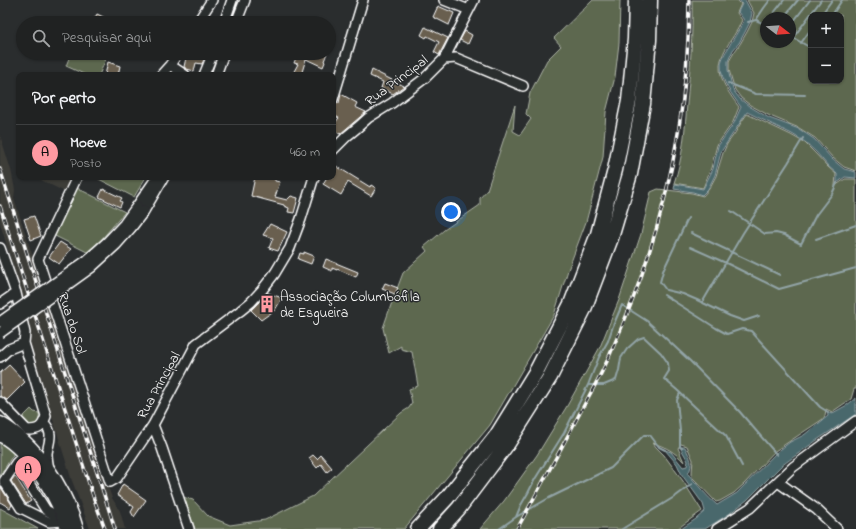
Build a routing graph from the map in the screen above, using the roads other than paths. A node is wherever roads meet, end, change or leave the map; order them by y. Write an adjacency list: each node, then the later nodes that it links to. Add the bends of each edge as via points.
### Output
1 (212, 0): 10 (street)
2 (232, 0): 11 (street)
3 (245, 0): 12 (street)
4 (363, 0): 23 (street)
5 (444, 0): 9 (street)
6 (474, 0): 9 (street, Rua Principal)
7 (636, 0): 52 (highway, via 629,102 615,170 598,234 571,304 537,370 497,435 447,498)
8 (650, 0): 53 (highway, via 643,104 630,174 611,238 586,302 550,377 508,443)
9 (469, 10): 13 (street, Rua Principal)
10 (202, 16)
11 (226, 16)
12 (239, 16)
13 (444, 59): 22 (street, via 456,58); 24 (street, Rua Principal, via 425,78 363,122)
14 (173, 60): 17 (street)
15 (210, 60): 20 (street)
16 (221, 60): 21 (street)
17 (170, 65): 18 (street); 19 (street)
18 (164, 72)
19 (180, 72)
20 (205, 72)
21 (217, 72)
22 (523, 86)
23 (336, 89)
24 (336, 147)
25 (76, 180): 47 (street, Rua do Sol, via 38,259)
26 (155, 180): 29 (street)
27 (162, 180): 29 (street)
28 (313, 180): 41 (street, Rua Principal, via 290,248 283,261 262,290 240,311 196,344)
29 (140, 209): 33 (street, bridge, via 86,261); 34 (street, bridge, via 131,228 92,267)
30 (0, 248): 31 (street)
31 (16, 293): 32 (street); 35 (street, via 25,333)
32 (0, 304)
33 (0, 322)
34 (0, 333)
35 (24, 343): 36 (street, via 9,349); 40 (street, via 46,416)
36 (0, 357)
37 (0, 402): 43 (street)
38 (856, 421): 48 (street, via 793,467)
39 (0, 423): 42 (main road)
40 (44, 423): 43 (street, via 35,430); 46 (street, via 51,435 47,455)
41 (153, 425): 47 (street, Rua Principal, via 118,478); 51 (street)
42 (12, 430): 43 (street); 46 (main road)
43 (27, 430)
44 (0, 434): 45 (main road, via 13,444)
45 (20, 458): 49 (main road, via 44,482); 49 (street, via 4,481 21,508 49,522)
46 (50, 472): 50 (main road, via 69,506)
47 (110, 482)
48 (778, 482): 54 (street, via 750,508); 55 (street, via 816,509)
49 (66, 525)
50 (77, 529)
51 (189, 529)
52 (418, 529)
53 (440, 529)
54 (717, 529)
55 (837, 529)

